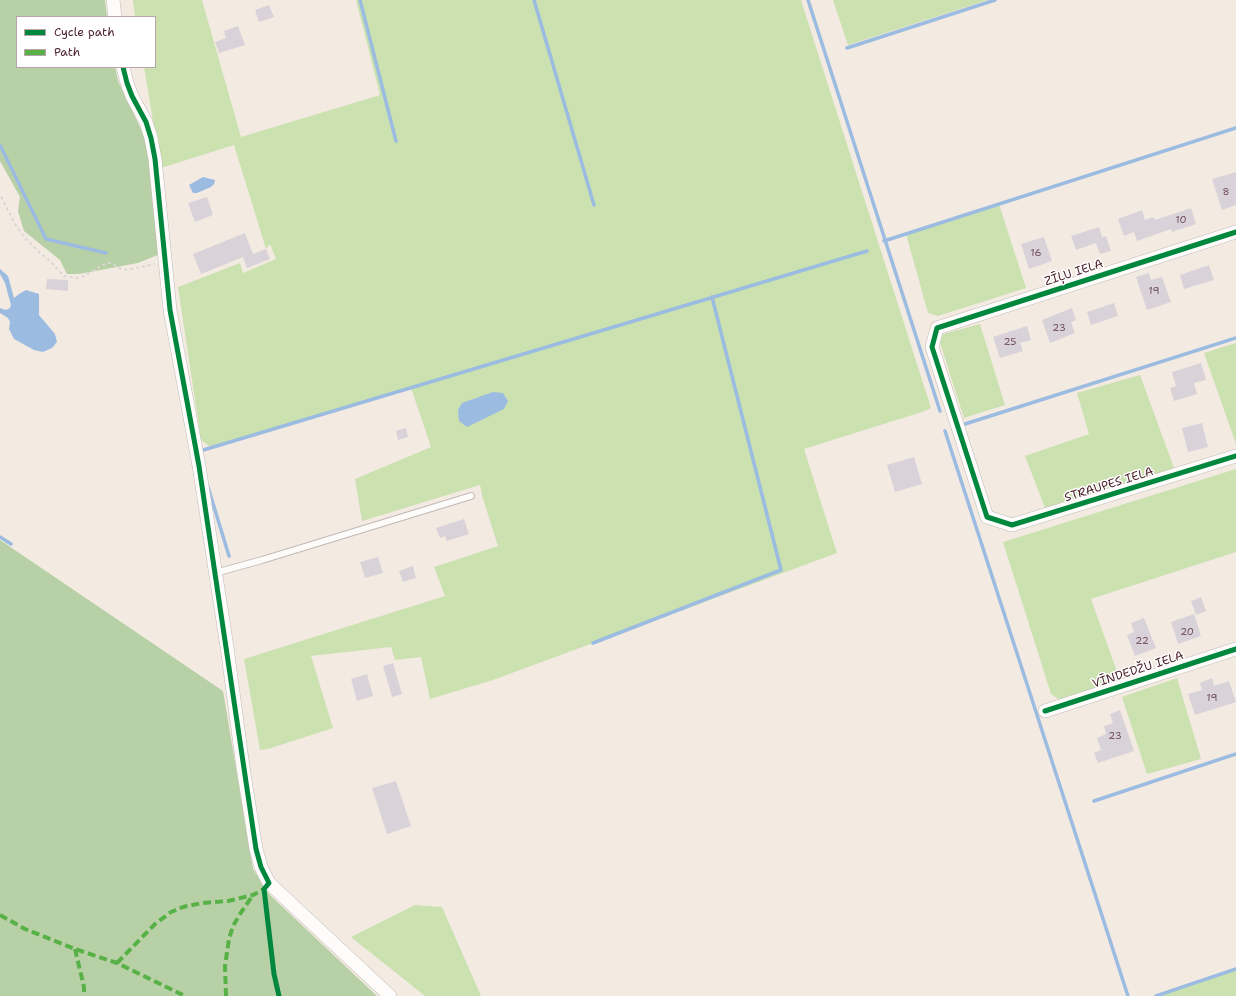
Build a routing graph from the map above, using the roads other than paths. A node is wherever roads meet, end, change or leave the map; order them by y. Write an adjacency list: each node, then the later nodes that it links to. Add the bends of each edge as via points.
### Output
1 (113, 0): 2 (street)
2 (115, 16)
3 (123, 68): 8 (street, via 127,84 151,138 170,310 199,466)
4 (1236, 232): 7 (street, ZĪĻU IELA, via 937,328 932,347)
5 (1236, 456): 7 (street, STRAUPES IELA, via 1012,525)
6 (471, 496): 8 (lane)
7 (987, 517)
8 (215, 572): 11 (street, via 243,767 261,867 269,883)
9 (1236, 649): 10 (street, VĪNDEDŽU IELA)
10 (1045, 711)
11 (390, 996)

